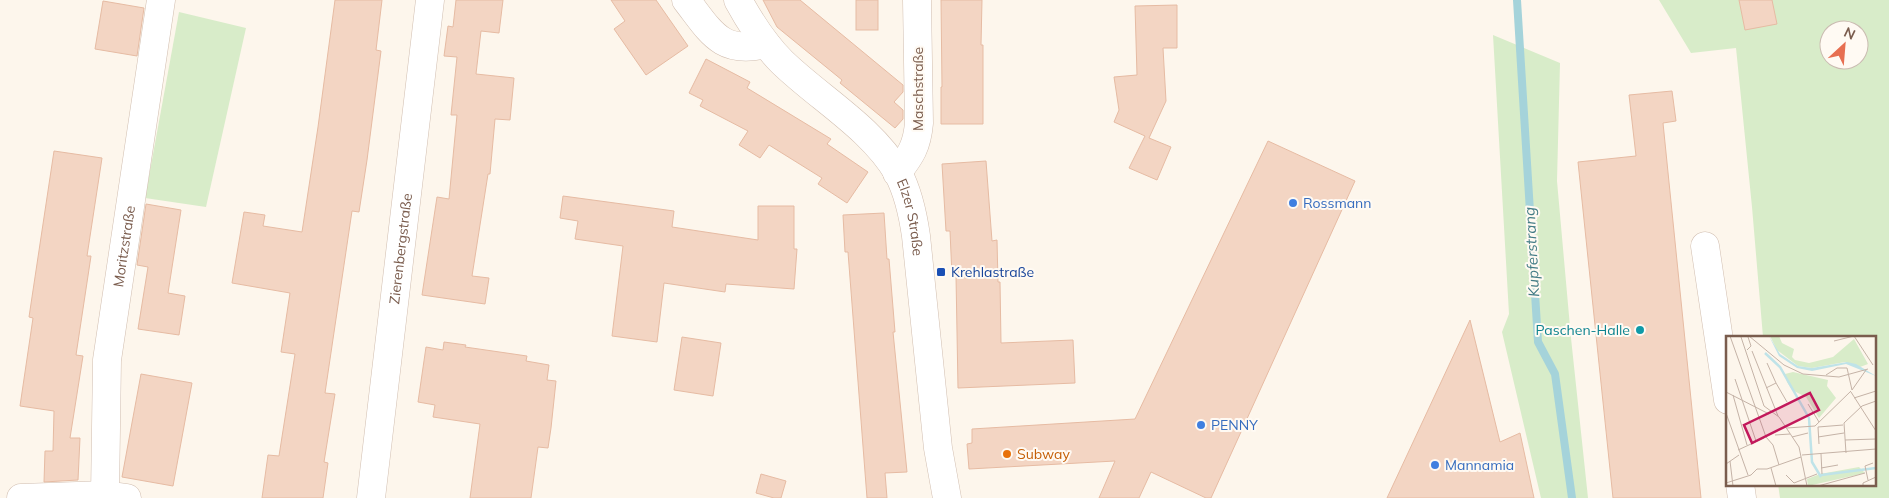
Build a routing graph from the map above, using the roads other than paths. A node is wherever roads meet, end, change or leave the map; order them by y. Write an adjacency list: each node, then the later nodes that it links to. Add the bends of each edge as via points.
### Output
1 (161, 0): 10 (street, Moritzstraße, via 107,360)
2 (430, 0): 12 (street, Zierenbergstraße)
3 (686, 0): 6 (street, via 712,33 732,46 750,48)
4 (738, 0): 6 (street, Elzer Straße)
5 (918, 0): 7 (street, Maschstraße, via 917,140)
6 (766, 44): 7 (street, Elzer Straße, via 782,62 872,140)
7 (897, 173): 13 (street, Elzer Straße, via 910,207 916,236 938,448)
8 (1705, 246): 9 (street)
9 (1726, 387)
10 (116, 497): 11 (street)
11 (21, 498)
12 (371, 498)
13 (947, 498)

